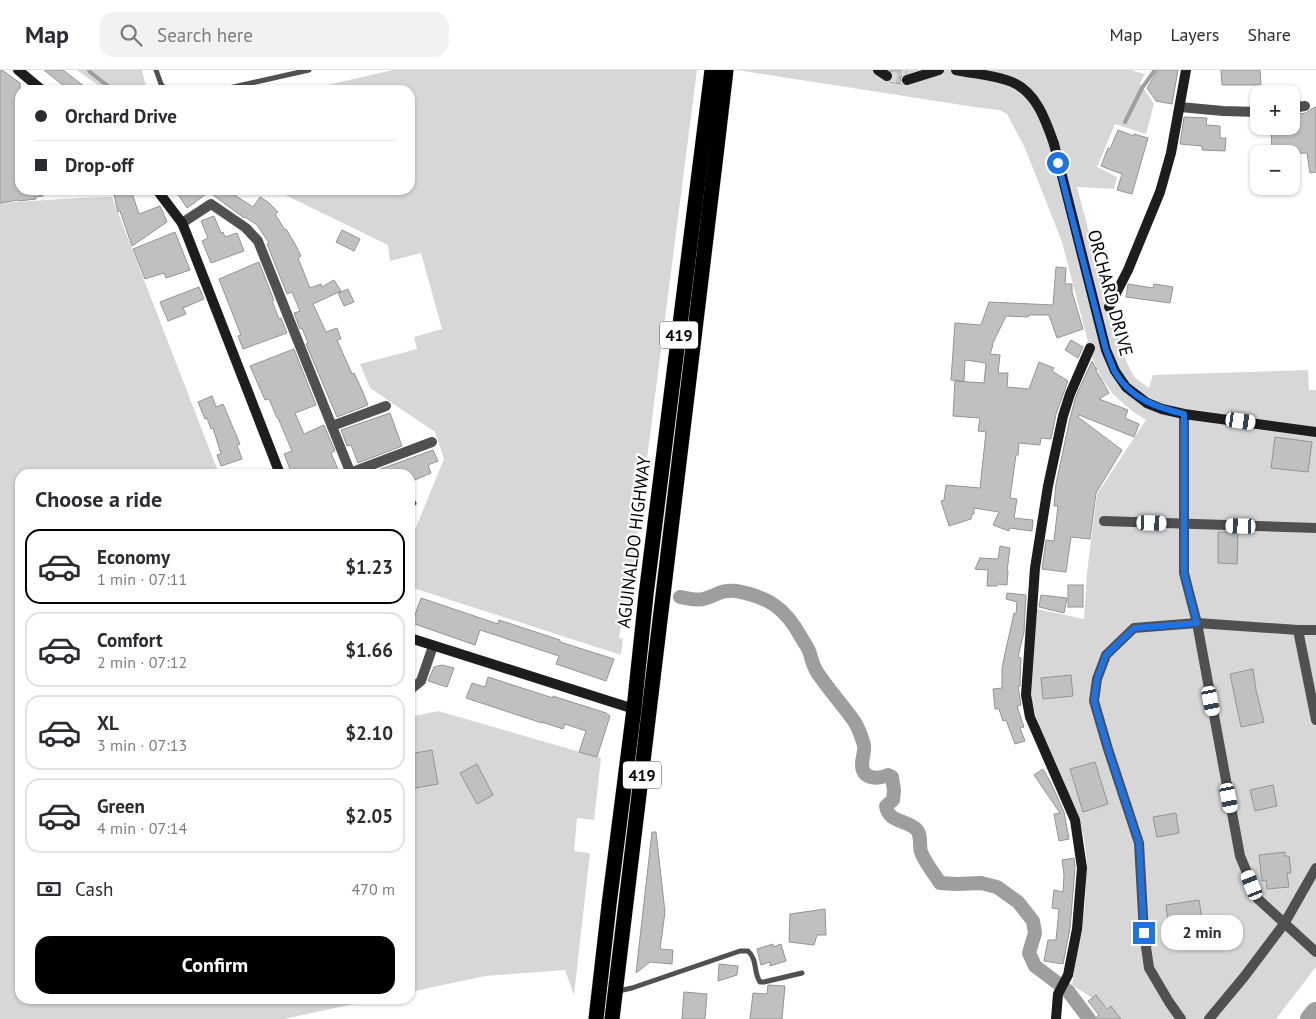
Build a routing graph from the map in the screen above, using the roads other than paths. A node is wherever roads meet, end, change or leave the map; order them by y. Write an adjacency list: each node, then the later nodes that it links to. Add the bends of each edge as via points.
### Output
1 (18, 70): 9 (street)
2 (156, 70): 12 (lane)
3 (309, 70): 13 (lane)
4 (712, 70): 39 (highway, AGUINALDO HIGHWAY / 419)
5 (726, 70): 45 (highway, AGUINALDO HIGHWAY / 419)
6 (938, 70): 10 (street, via 919,76)
7 (956, 70): 23 (street, ORCHARD DRIVE, bridge, via 1013,82 1028,93 1043,115 1054,144 1106,350 1115,371 1126,387 1147,403)
8 (1186, 70): 15 (street)
9 (30, 74): 11 (street)
10 (907, 75)
11 (38, 85)
12 (162, 85)
13 (242, 85)
14 (1305, 106): 16 (street)
15 (1180, 107): 17 (street); 20 (street, via 1160,192)
16 (1300, 107)
17 (1250, 112)
18 (161, 195): 19 (street)
19 (182, 223): 24 (street, via 211,204 246,228 258,241); 27 (street)
20 (1109, 307)
21 (1090, 348): 48 (street, via 1063,416 1048,486 1036,568 1026,694 1030,717 1075,820 1082,868 1077,929 1068,975 1058,994)
22 (386, 406): 24 (street)
23 (1184, 414): 25 (street, ORCHARD DRIVE); 31 (street)
24 (332, 426): 28 (street)
25 (1316, 432)
26 (432, 442): 29 (street)
27 (278, 469)
28 (348, 469)
29 (361, 469)
30 (1104, 521): 31 (street)
31 (1184, 524): 32 (street); 33 (street, via 1184,573)
32 (1316, 528)
33 (1197, 623): 34 (street); 42 (street, via 1240,856 1258,899); 49 (street, via 1134,628 1106,655 1097,679 1094,701 1139,843 1149,968)
34 (1298, 630): 35 (street); 40 (street)
35 (1316, 630)
36 (415, 640): 37 (street)
37 (433, 646): 38 (street, via 421,681); 39 (street)
38 (415, 686)
39 (634, 709): 46 (highway, AGUINALDO HIGHWAY / 419)
40 (1316, 720)
41 (1316, 868): 42 (street)
42 (1284, 924): 43 (street); 50 (street)
43 (1316, 952)
44 (802, 973): 45 (lane, via 760,982 753,956 748,951 740,951)
45 (616, 991): 47 (highway, AGUINALDO HIGHWAY / 419)
46 (596, 1019)
47 (612, 1019)
48 (1056, 1019)
49 (1181, 1019)
50 (1209, 1019)

